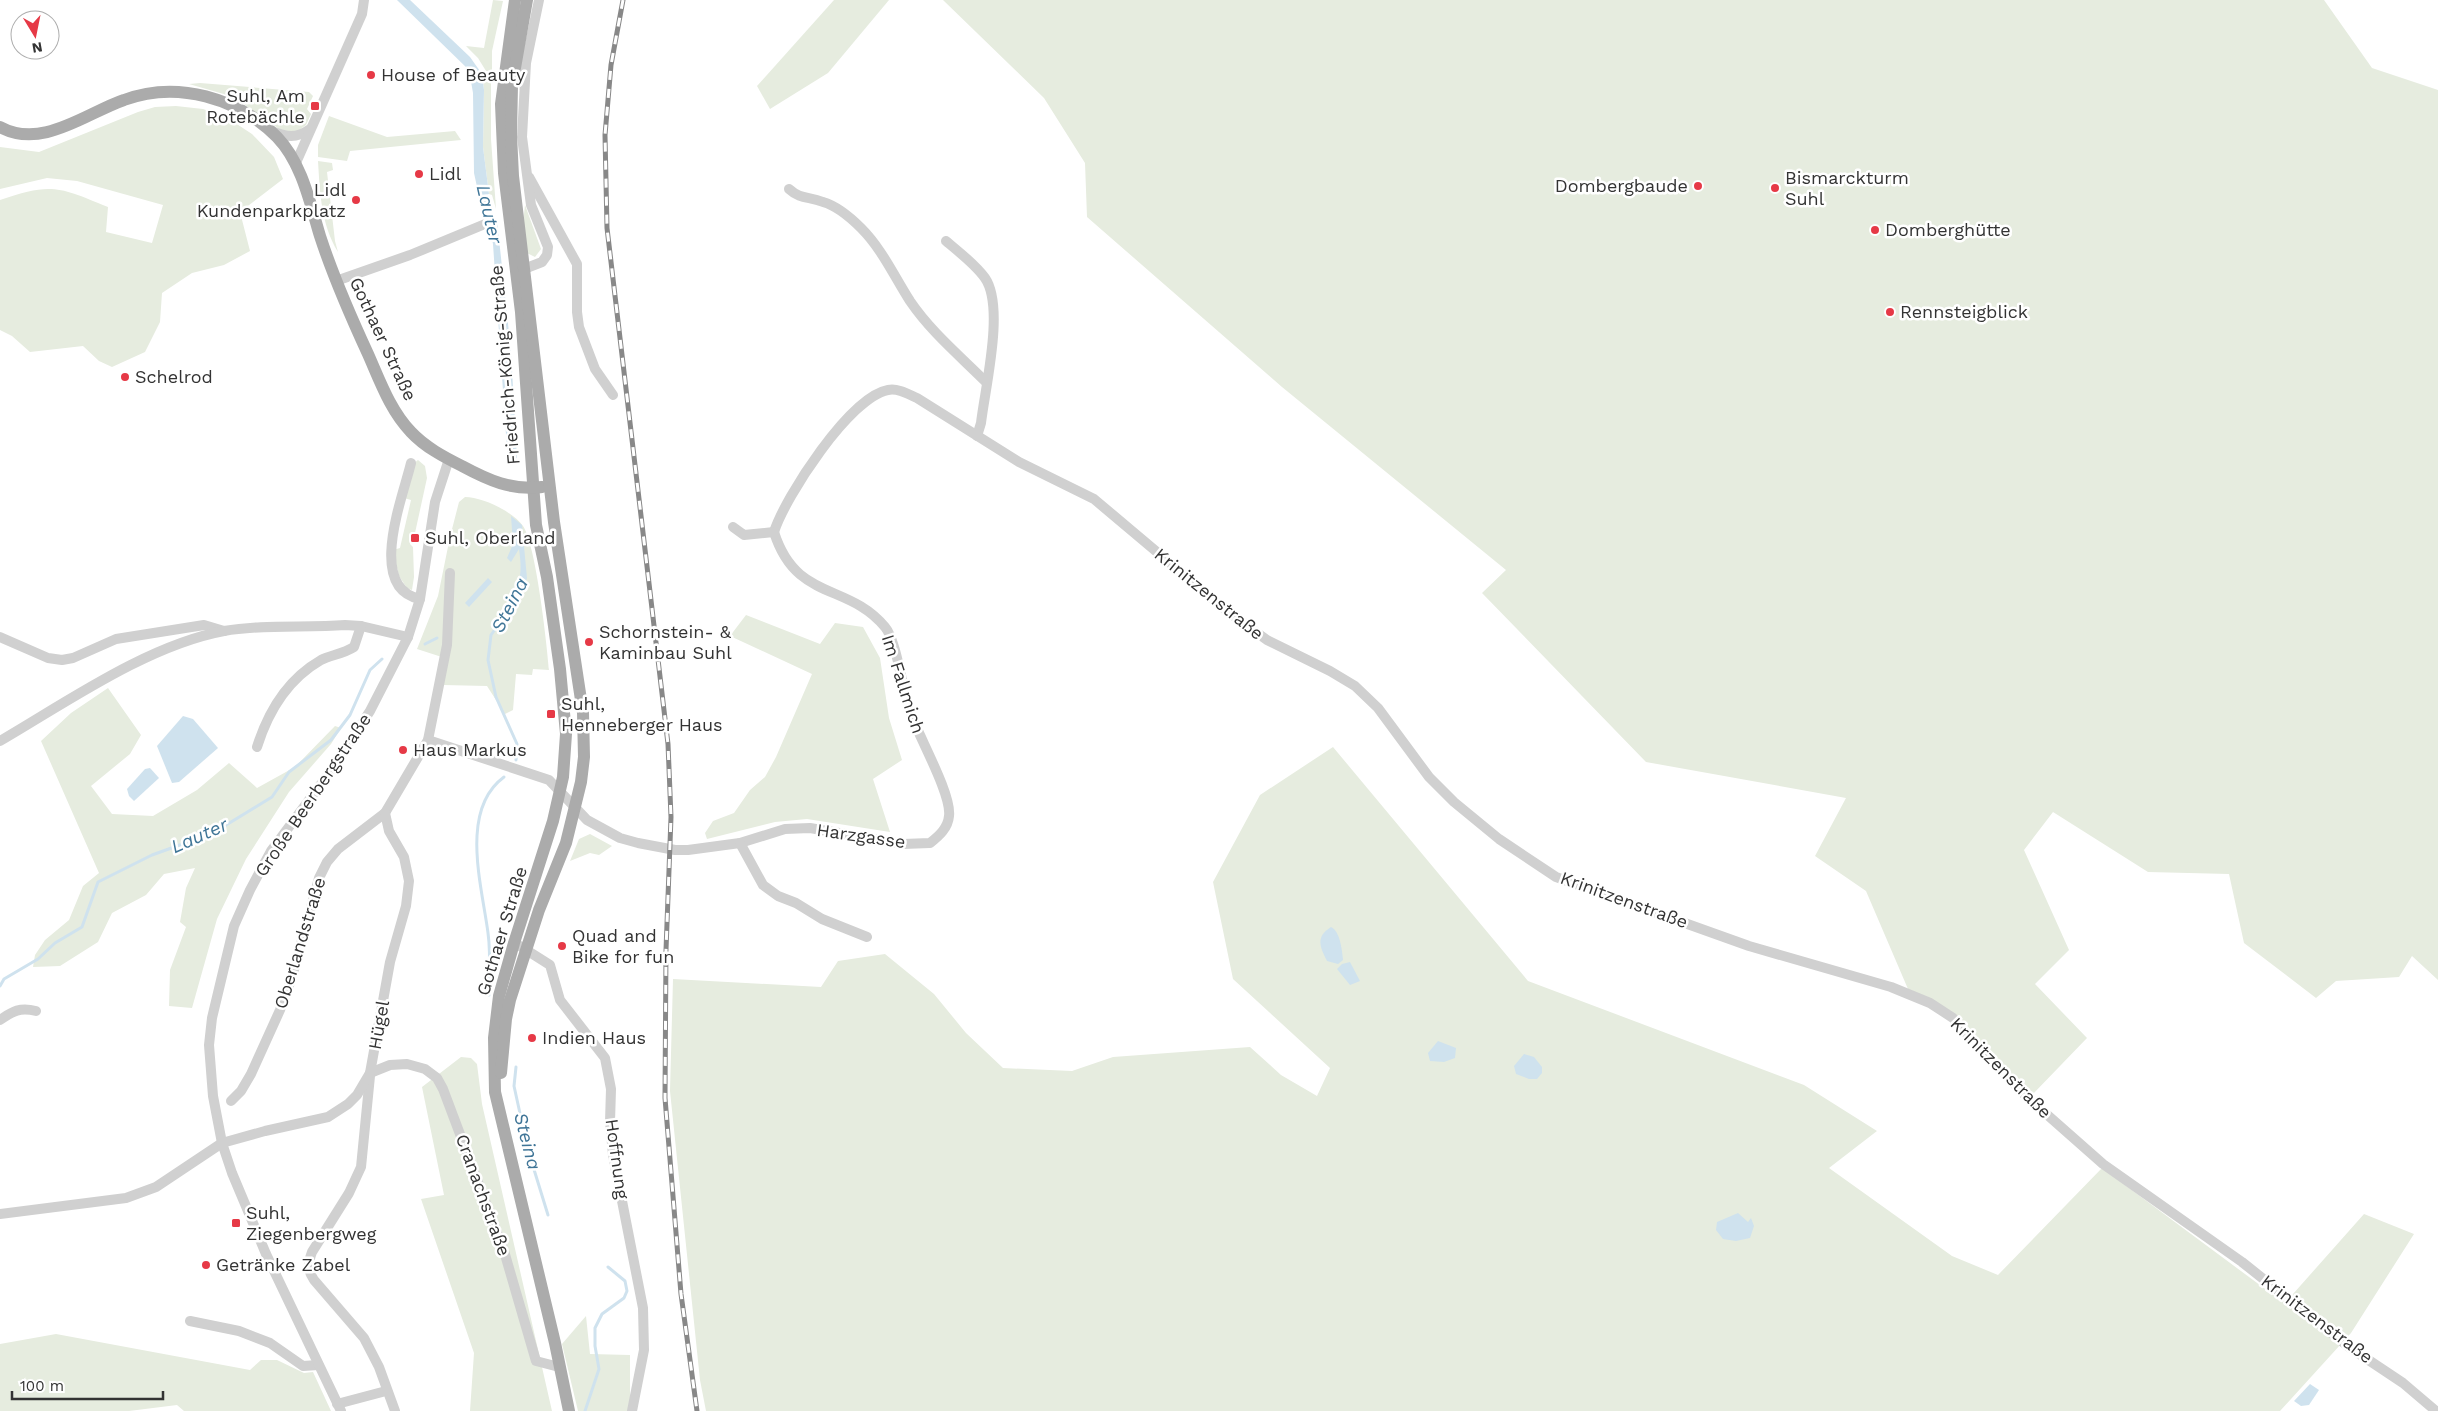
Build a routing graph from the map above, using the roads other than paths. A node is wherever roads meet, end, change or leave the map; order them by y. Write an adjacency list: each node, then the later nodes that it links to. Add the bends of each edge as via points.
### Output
1 (364, 0): 6 (street, via 362,14)
2 (515, 0): 21 (main road, Friedrich-König-Straße, via 504,74 501,136 521,312)
3 (527, 0): 13 (main road, Friedrich-König-Straße, via 512,86 511,118 513,176)
4 (539, 0): 9 (street, via 526,63 523,101 522,137)
5 (0, 127): 7 (main road, Gothaer Straße, via 25,134 52,130 125,99 176,92 242,109)
6 (310, 129): 7 (street, via 293,137); 8 (street)
7 (270, 130): 8 (main road, Gothaer Straße)
8 (295, 165): 14 (main road, Gothaer Straße, via 307,190)
9 (526, 172): 13 (street, via 531,206 548,247 542,262); 16 (street, via 577,264 579,327 595,370)
10 (789, 189): 15 (street, via 798,197 812,198 836,208 861,228 933,330)
11 (485, 224): 14 (street)
12 (946, 242): 15 (street, via 976,266 987,280 992,295 995,330)
13 (524, 269): 20 (main road, Friedrich-König-Straße)
14 (336, 281): 18 (main road, Gothaer Straße, via 393,407 411,432)
15 (986, 382): 17 (street)
16 (613, 395)
17 (977, 436): 23 (street, Krinitzenstraße, via 917,398 887,390 871,398 824,444 779,517); 56 (street, Krinitzenstraße, via 1019,462 1094,499 1227,611 1267,640 1355,686 1378,708 1429,777 1454,802 1499,840 1556,877 1749,946 1891,987 1930,1003 1953,1018 2026,1096 2103,1164 2242,1262)
18 (449, 459): 21 (main road, Gothaer Straße, via 503,486); 25 (street, Große Beerbergstraße, via 435,502)
19 (411, 463): 25 (street, via 390,557 391,568 402,588 408,596)
20 (550, 486): 21 (main road, Gothaer Straße); 35 (main road, via 583,713 584,757)
21 (534, 488): 33 (main road, Gothaer Straße, via 536,525 547,577 564,705 566,734)
22 (733, 527): 23 (street, via 744,535)
23 (774, 532): 34 (street, Im Fallmich, via 787,561 807,581 871,613 886,628 910,711)
24 (450, 573): 31 (street, Oberlandstraße, via 447,645)
25 (420, 599): 29 (street, Große Beerbergstraße)
26 (361, 626): 27 (street); 29 (street); 32 (street, via 354,647 321,660 292,685 274,706)
27 (224, 631): 28 (street, via 204,625 116,639 62,660 48,658); 30 (street, via 208,634 140,661)
28 (0, 637)
29 (408, 637): 46 (street, Große Beerbergstraße, via 370,711 330,772 271,851 234,926 212,1018 210,1045 213,1096)
30 (0, 740)
31 (428, 740): 33 (street, Harzgasse, via 544,777); 36 (street, Oberlandstraße)
32 (257, 747)
33 (560, 791): 35 (street, Harzgasse); 39 (main road, Gothaer Straße, via 548,840)
34 (946, 796): 37 (street, Harzgasse, via 949,816 943,832 930,844 903,844 810,828 785,830)
35 (575, 809): 37 (street, Harzgasse, via 601,829 638,843 675,850); 40 (main road, via 566,843)
36 (385, 813): 43 (street, Hügel, via 389,831 404,857 409,881); 44 (street, Oberlandstraße, via 338,850 323,870 280,1010 251,1074 241,1092)
37 (740, 843): 38 (street, via 762,885 822,919)
38 (867, 937)
39 (514, 943): 40 (street, Hoffnung); 45 (main road, Gothaer Straße, via 499,996 494,1038 493,1070)
40 (526, 948): 45 (main road, via 506,1019); 55 (street, Hoffnung, via 550,965 560,1000 605,1058 611,1089 610,1122 614,1154 643,1308 644,1350)
41 (36, 1011): 42 (street, via 16,1010)
42 (0, 1020)
43 (370, 1073): 46 (street, Hügel, via 353,1100 328,1117); 50 (street, Cranachstraße, via 390,1065 407,1064 425,1069 437,1078 504,1251 536,1361); 51 (street, via 360,1167 349,1193 312,1252 308,1269 364,1338 379,1367)
44 (231, 1101)
45 (499, 1106): 50 (main road, Gothaer Straße)
46 (222, 1143): 47 (street, via 163,1183 126,1198); 49 (street, Große Beerbergstraße, via 250,1219)
47 (0, 1214)
48 (190, 1321): 49 (street, via 239,1331 270,1343 303,1366)
49 (318, 1365): 52 (street, Große Beerbergstraße)
50 (559, 1367): 54 (main road, Gothaer Straße)
51 (386, 1391): 52 (street); 53 (street, via 393,1400)
52 (339, 1407)
53 (395, 1411)
54 (569, 1411)
55 (632, 1411)
56 (2436, 1411)

